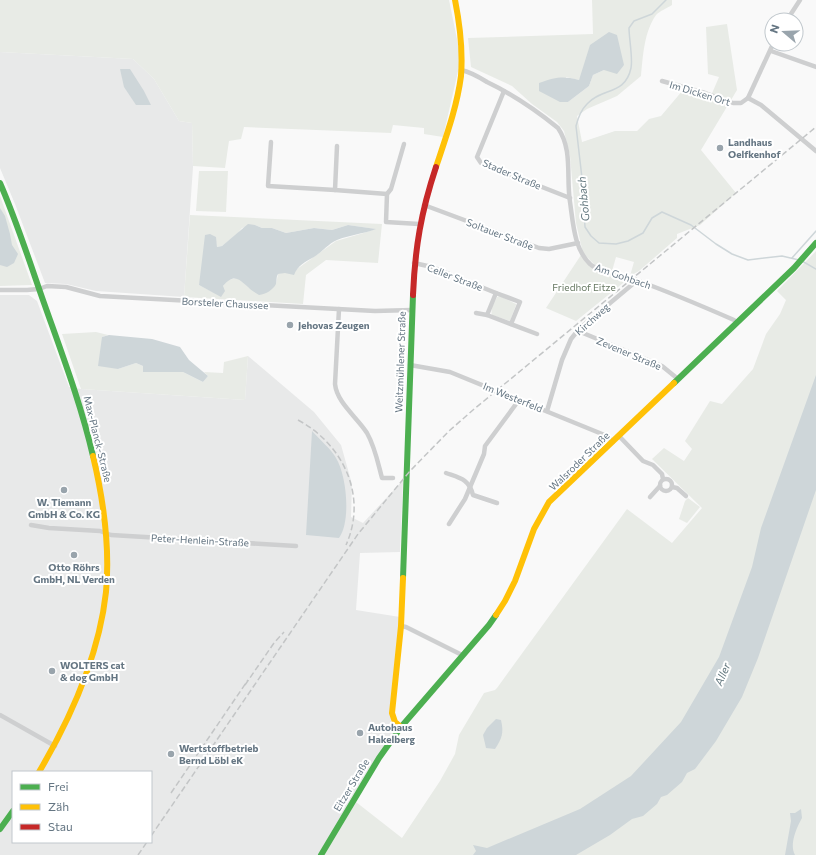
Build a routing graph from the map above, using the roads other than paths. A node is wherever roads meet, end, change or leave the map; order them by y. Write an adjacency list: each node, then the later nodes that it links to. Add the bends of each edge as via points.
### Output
1 (454, 0): 7 (street, Weitzmühlener Straße, via 460,36)
2 (800, 0): 3 (street)
3 (792, 12)
4 (771, 52): 10 (street)
5 (774, 52): 6 (street)
6 (816, 67)
7 (461, 70): 9 (street, Am Gohbach); 19 (street, Weitzmühlener Straße, via 455,108)
8 (662, 81): 10 (street, Im Dicken Ort, via 728,102 741,103)
9 (504, 91): 18 (street, Am Gohbach, via 529,106 561,133 568,157); 18 (street, Stader Straße, via 478,157 481,163)
10 (748, 98): 14 (street, via 761,105)
11 (271, 142): 16 (street, via 268,186)
12 (404, 144): 17 (street, via 392,188)
13 (337, 146): 16 (street)
14 (816, 152)
15 (0, 183): 25 (street, Max-Planck-Straße)
16 (335, 190): 17 (street)
17 (387, 194): 20 (street, via 386,222)
18 (570, 198): 21 (street, Am Gohbach)
19 (424, 205): 20 (street, Weitzmühlener Straße); 21 (street, Soltauer Straße, via 539,248 549,249)
20 (419, 224): 23 (street, Weitzmühlener Straße)
21 (578, 243): 24 (street, Am Gohbach, via 586,260 593,267)
22 (816, 243): 32 (street, Walsroder Straße)
23 (414, 263): 27 (street, Celler Straße, via 432,267); 29 (street, Weitzmühlener Straße)
24 (635, 279): 32 (street, Am Gohbach); 34 (street, Kirchweg, via 634,283)
25 (39, 289): 26 (street, Borsteler Chaussee); 28 (street, Borsteler Chaussee, via 47,286 66,287 100,296); 53 (street, Max-Planck-Straße, via 73,381 91,444)
26 (0, 290)
27 (496, 293): 31 (street, Celler Straße); 33 (street, Celler Straße, via 520,302)
28 (339, 309): 29 (street, Borsteler Chaussee); 43 (street, via 336,391 367,434 382,478)
29 (412, 310): 36 (street, Weitzmühlener Straße)
30 (476, 313): 31 (street)
31 (487, 315): 33 (street)
32 (737, 323): 37 (street, Walsroder Straße)
33 (512, 324): 35 (street)
34 (579, 329): 37 (street, Zevener Straße, via 583,334 662,366); 39 (street, Kirchweg, via 566,348)
35 (537, 334)
36 (410, 365): 38 (street, Im Westerfeld, via 450,372); 55 (street, Weitzmühlener Straße)
37 (678, 379): 40 (street, Walsroder Straße)
38 (519, 400): 39 (street, Im Westerfeld); 45 (street, via 485,446)
39 (548, 411): 41 (street, Im Westerfeld, via 607,436)
40 (619, 436): 41 (street, Walsroder Straße); 44 (street, via 643,461 653,465 662,474)
41 (613, 442): 56 (street, Walsroder Straße, via 550,502 534,529 505,601 489,625)
42 (446, 473): 45 (street, via 464,480)
43 (393, 478)
44 (663, 479): 46 (street); 47 (street, via 670,480)
45 (471, 486): 50 (street, via 474,495); 51 (street)
46 (660, 486): 47 (street, via 666,491); 49 (street)
47 (672, 487): 48 (street, via 678,488)
48 (686, 496)
49 (650, 497)
50 (497, 503)
51 (449, 524)
52 (32, 525): 53 (street, Peter-Henlein-Straße)
53 (105, 533): 54 (street, Peter-Henlein-Straße); 59 (street, Max-Planck-Straße, via 106,592 102,620 83,685)
54 (296, 546)
55 (400, 626): 56 (street); 58 (street, Weitzmühlener Straße, via 392,713 395,722)
56 (462, 655): 58 (street, Walsroder Straße)
57 (0, 715): 59 (street)
58 (402, 727): 63 (street, Eitzer Straße, via 379,758)
59 (55, 746): 60 (street, Max-Planck-Straße)
60 (41, 771)
61 (12, 813): 62 (street)
62 (0, 829)
63 (321, 855)

